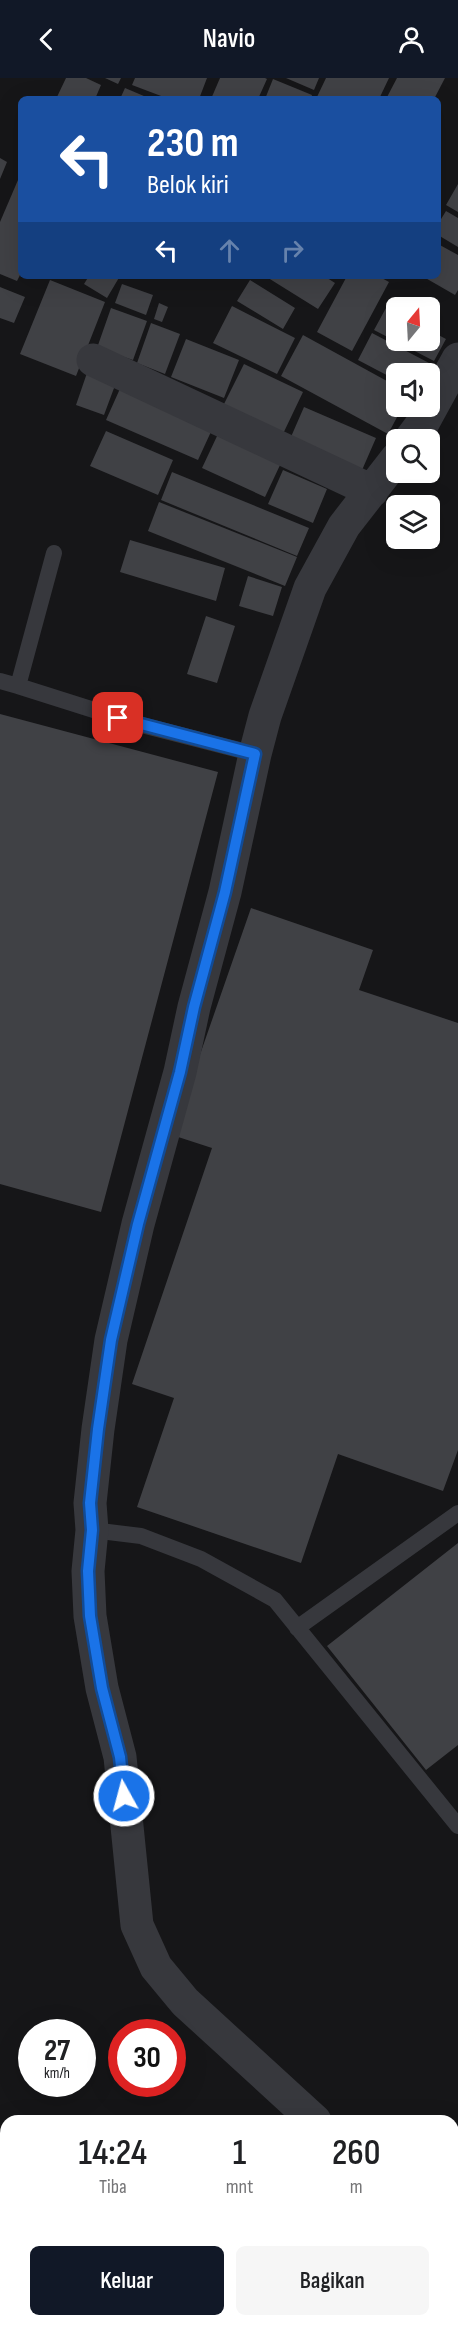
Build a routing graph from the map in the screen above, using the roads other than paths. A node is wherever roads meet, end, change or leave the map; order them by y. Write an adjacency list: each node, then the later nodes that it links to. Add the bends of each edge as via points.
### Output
1 (458, 359): 3 (street)
2 (93, 360): 5 (street)
3 (418, 429)
4 (386, 472): 5 (street)
5 (372, 491): 9 (street, via 344,526 310,588)
6 (54, 554): 8 (lane)
7 (0, 681): 8 (lane)
8 (18, 686): 9 (lane, via 138,724)
9 (255, 754): 11 (street, via 225,892 111,1340 90,1503)
10 (458, 1513): 12 (lane)
11 (92, 1530): 12 (lane, via 141,1536 201,1559 276,1600); 14 (street, via 88,1571 90,1616 102,1688 120,1757 137,1925 156,1967 185,2002)
12 (297, 1628): 13 (lane)
13 (458, 1826)
14 (308, 2115)

